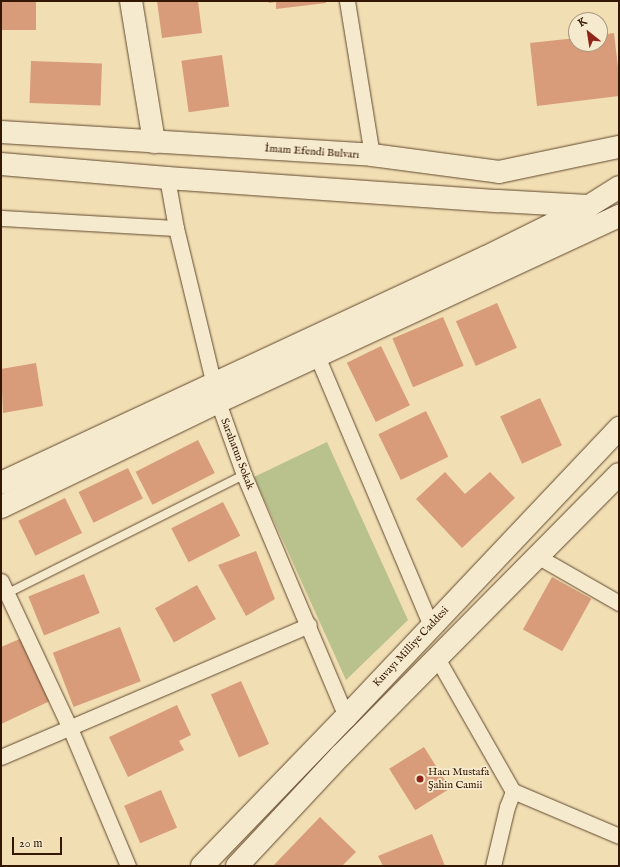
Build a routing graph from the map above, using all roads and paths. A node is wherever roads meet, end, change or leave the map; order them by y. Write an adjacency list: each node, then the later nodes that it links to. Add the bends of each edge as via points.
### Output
1 (131, 1): 4 (main road)
2 (347, 1): 6 (street)
3 (1, 132): 4 (main road, İmam Efendi Bulvarı)
4 (154, 142): 6 (main road, İmam Efendi Bulvarı)
5 (619, 147): 6 (main road, İmam Efendi Bulvarı, via 499,172)
6 (372, 155)
7 (1, 164): 8 (main road)
8 (167, 178): 10 (main road); 14 (street, Sarahatun Sokak)
9 (619, 187): 10 (main road)
10 (589, 206): 11 (main road); 16 (main road)
11 (619, 208)
12 (619, 216): 15 (main road)
13 (1, 218): 14 (street)
14 (176, 228): 16 (street, Sarahatun Sokak)
15 (317, 356): 16 (main road); 26 (street)
16 (215, 393): 19 (street, Sarahatun Sokak); 20 (main road); 21 (main road)
17 (619, 428): 26 (main road, Kuvayı Milliye Caddesi)
18 (619, 474): 22 (main road)
19 (244, 475): 23 (lane); 25 (street, Sarahatun Sokak)
20 (1, 483)
21 (1, 507)
22 (537, 556): 24 (street); 27 (main road)
23 (3, 588): 29 (street)
24 (619, 603)
25 (309, 625): 28 (street, Sarahatun Sokak); 29 (street)
26 (431, 626): 28 (main road, Kuvayı Milliye Caddesi)
27 (437, 658): 31 (street); 35 (main road)
28 (346, 717): 34 (main road, Kuvayı Milliye Caddesi)
29 (70, 728): 30 (street); 33 (street)
30 (1, 757)
31 (513, 791): 32 (street); 36 (street)
32 (619, 836)
33 (128, 866)
34 (202, 866)
35 (237, 866)
36 (493, 866)

